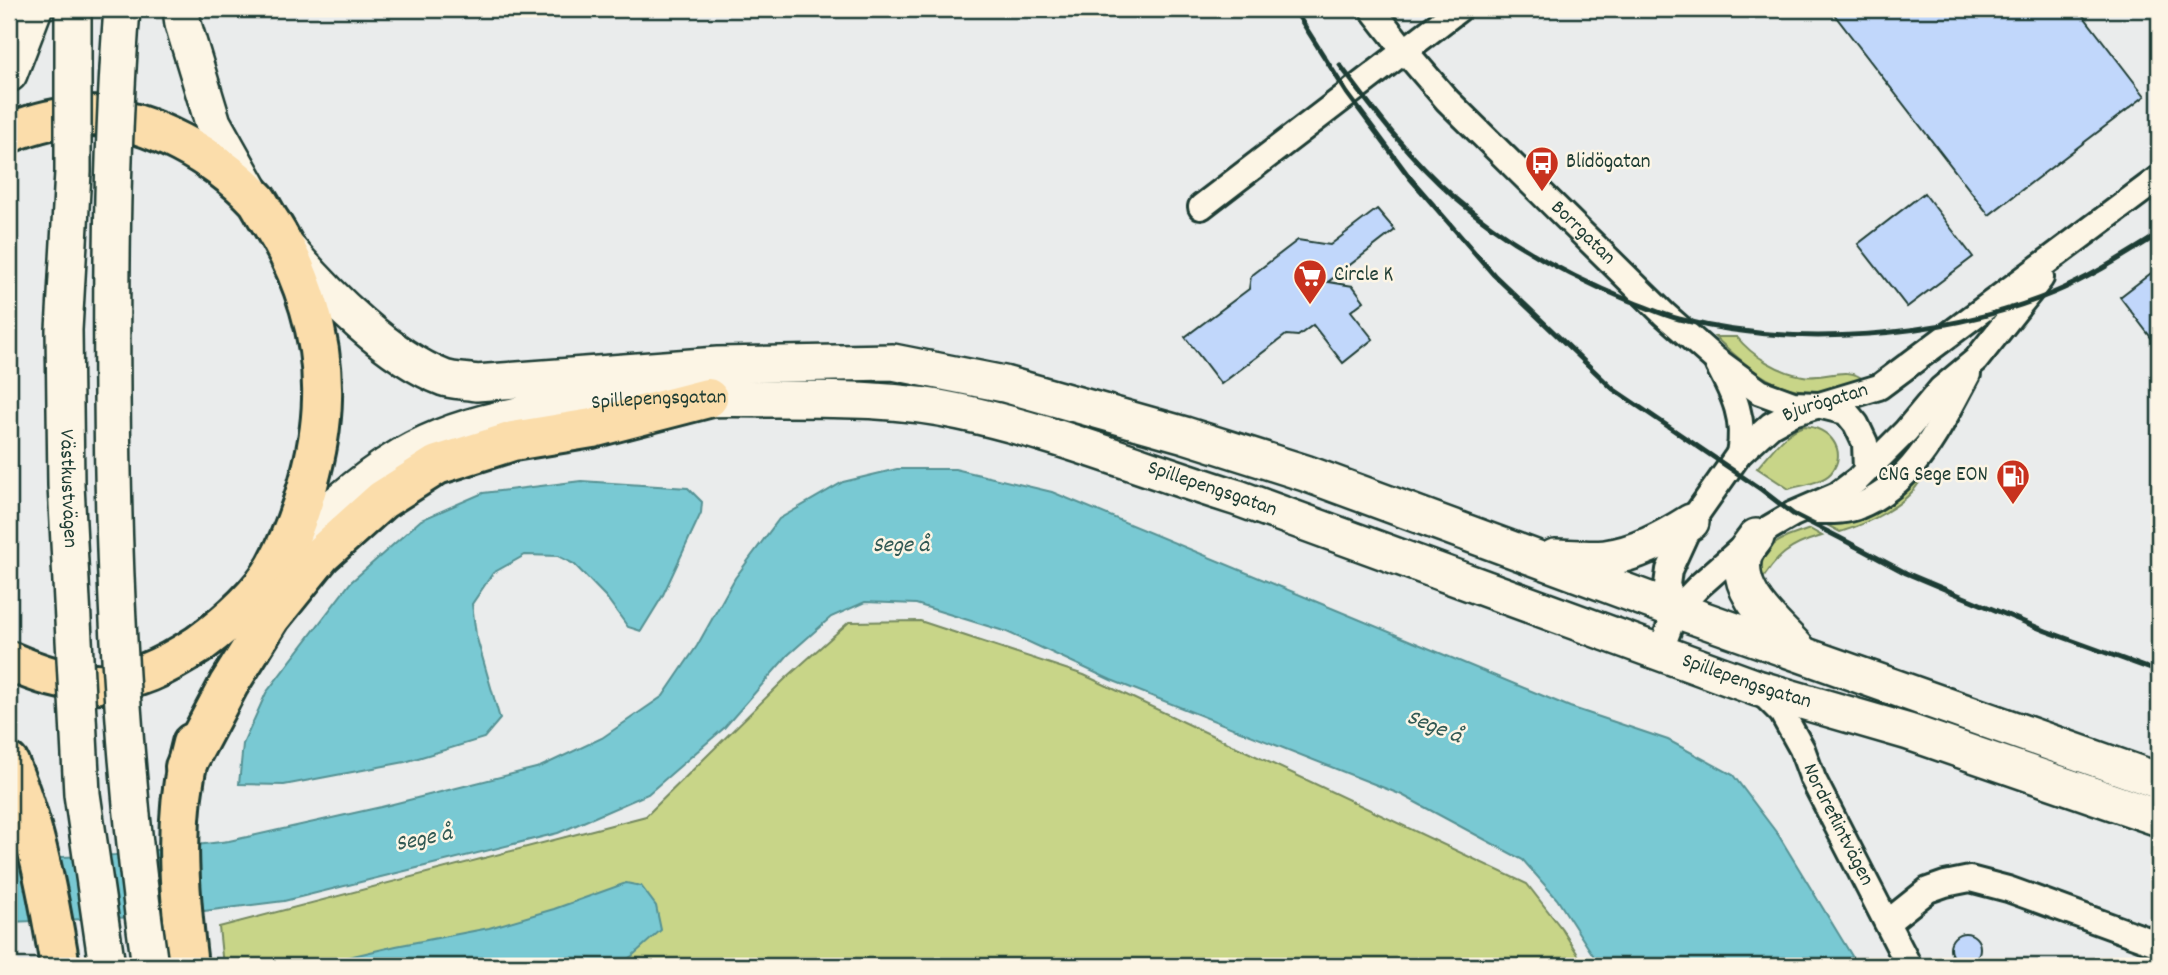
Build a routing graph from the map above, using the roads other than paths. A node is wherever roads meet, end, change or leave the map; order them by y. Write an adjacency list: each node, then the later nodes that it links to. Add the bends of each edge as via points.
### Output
1 (34, 9): 8 (street)
2 (73, 9): 40 (street, Västkustvägen, bridge, via 73,172 64,330 66,485 82,794)
3 (122, 9): 41 (street, bridge, via 112,173 113,479 128,791)
4 (181, 9): 11 (street, via 213,123)
5 (1373, 9): 7 (street, Borrgatan)
6 (1459, 9): 7 (street)
7 (1405, 51): 12 (street); 15 (street, Borrgatan, via 1447,100)
8 (9, 75)
9 (9, 133): 11 (highway, via 38,121 78,115 116,118 154,129 187,146 217,165)
10 (2159, 178): 14 (street, Bjurögatan)
11 (257, 201): 13 (highway)
12 (1201, 207)
13 (285, 246): 24 (street, Spillepengsgatan, via 372,334 445,378 476,383 718,365 893,362 1035,392 1185,435 1305,473); 25 (highway, via 318,344 323,397 310,474)
14 (2061, 253): 16 (street, Bjurögatan); 18 (street, Bjurögatan, via 1879,387)
15 (1715, 359): 18 (street, Borrgatan, via 1760,392 1793,404); 19 (street, Borrgatan, via 1736,397 1743,436)
16 (1976, 360): 20 (street, Bjurögatan, via 1941,389); 21 (street, Bjurögatan, via 1933,438 1905,475 1858,507)
17 (708, 398): 25 (street, Spillepengsgatan, via 580,406 481,423 440,438 402,455 365,481); 28 (street, Spillepengsgatan, via 867,400 959,412 1080,444); 33 (highway, via 592,428 513,441 437,464 382,500 321,555 271,617)
18 (1818, 405): 19 (street, Bjurögatan, via 1771,425); 20 (street, Borrgatan, via 1846,412 1856,424 1865,443)
19 (1740, 454): 22 (street, Bjurögatan)
20 (1866, 470): 21 (street, Bjurögatan, via 1837,495)
21 (1801, 511): 23 (street, Bjurögatan)
22 (1691, 522): 24 (street, via 1642,548 1604,558); 27 (street, Bjurögatan, via 1669,570 1667,585)
23 (1756, 537): 27 (street, Bjurögatan); 29 (street, via 1744,554 1743,572 1751,600)
24 (1529, 557): 27 (street, Spillepengsgatan)
25 (275, 567): 26 (highway)
26 (246, 604): 30 (highway, via 182,656 138,677 98,684 47,677); 33 (highway, via 208,688)
27 (1676, 610): 28 (street, Bjurögatan); 29 (street, Spillepengsgatan)
28 (1660, 652): 31 (street, Spillepengsgatan)
29 (1801, 653): 34 (street, Spillepengsgatan)
30 (9, 661)
31 (1757, 688): 35 (street, Spillepengsgatan, via 1909,732); 36 (street, Nordreflintvägen, via 1782,713)
32 (9, 763): 39 (highway, via 35,843)
33 (185, 767): 38 (highway, via 178,837)
34 (2159, 781)
35 (2159, 818)
36 (1888, 922): 37 (street, via 1928,890 1970,880 2008,889); 42 (street, Nordreflintvägen)
37 (2159, 944)
38 (187, 953)
39 (58, 954)
40 (107, 966)
41 (150, 966)
42 (1909, 966)

